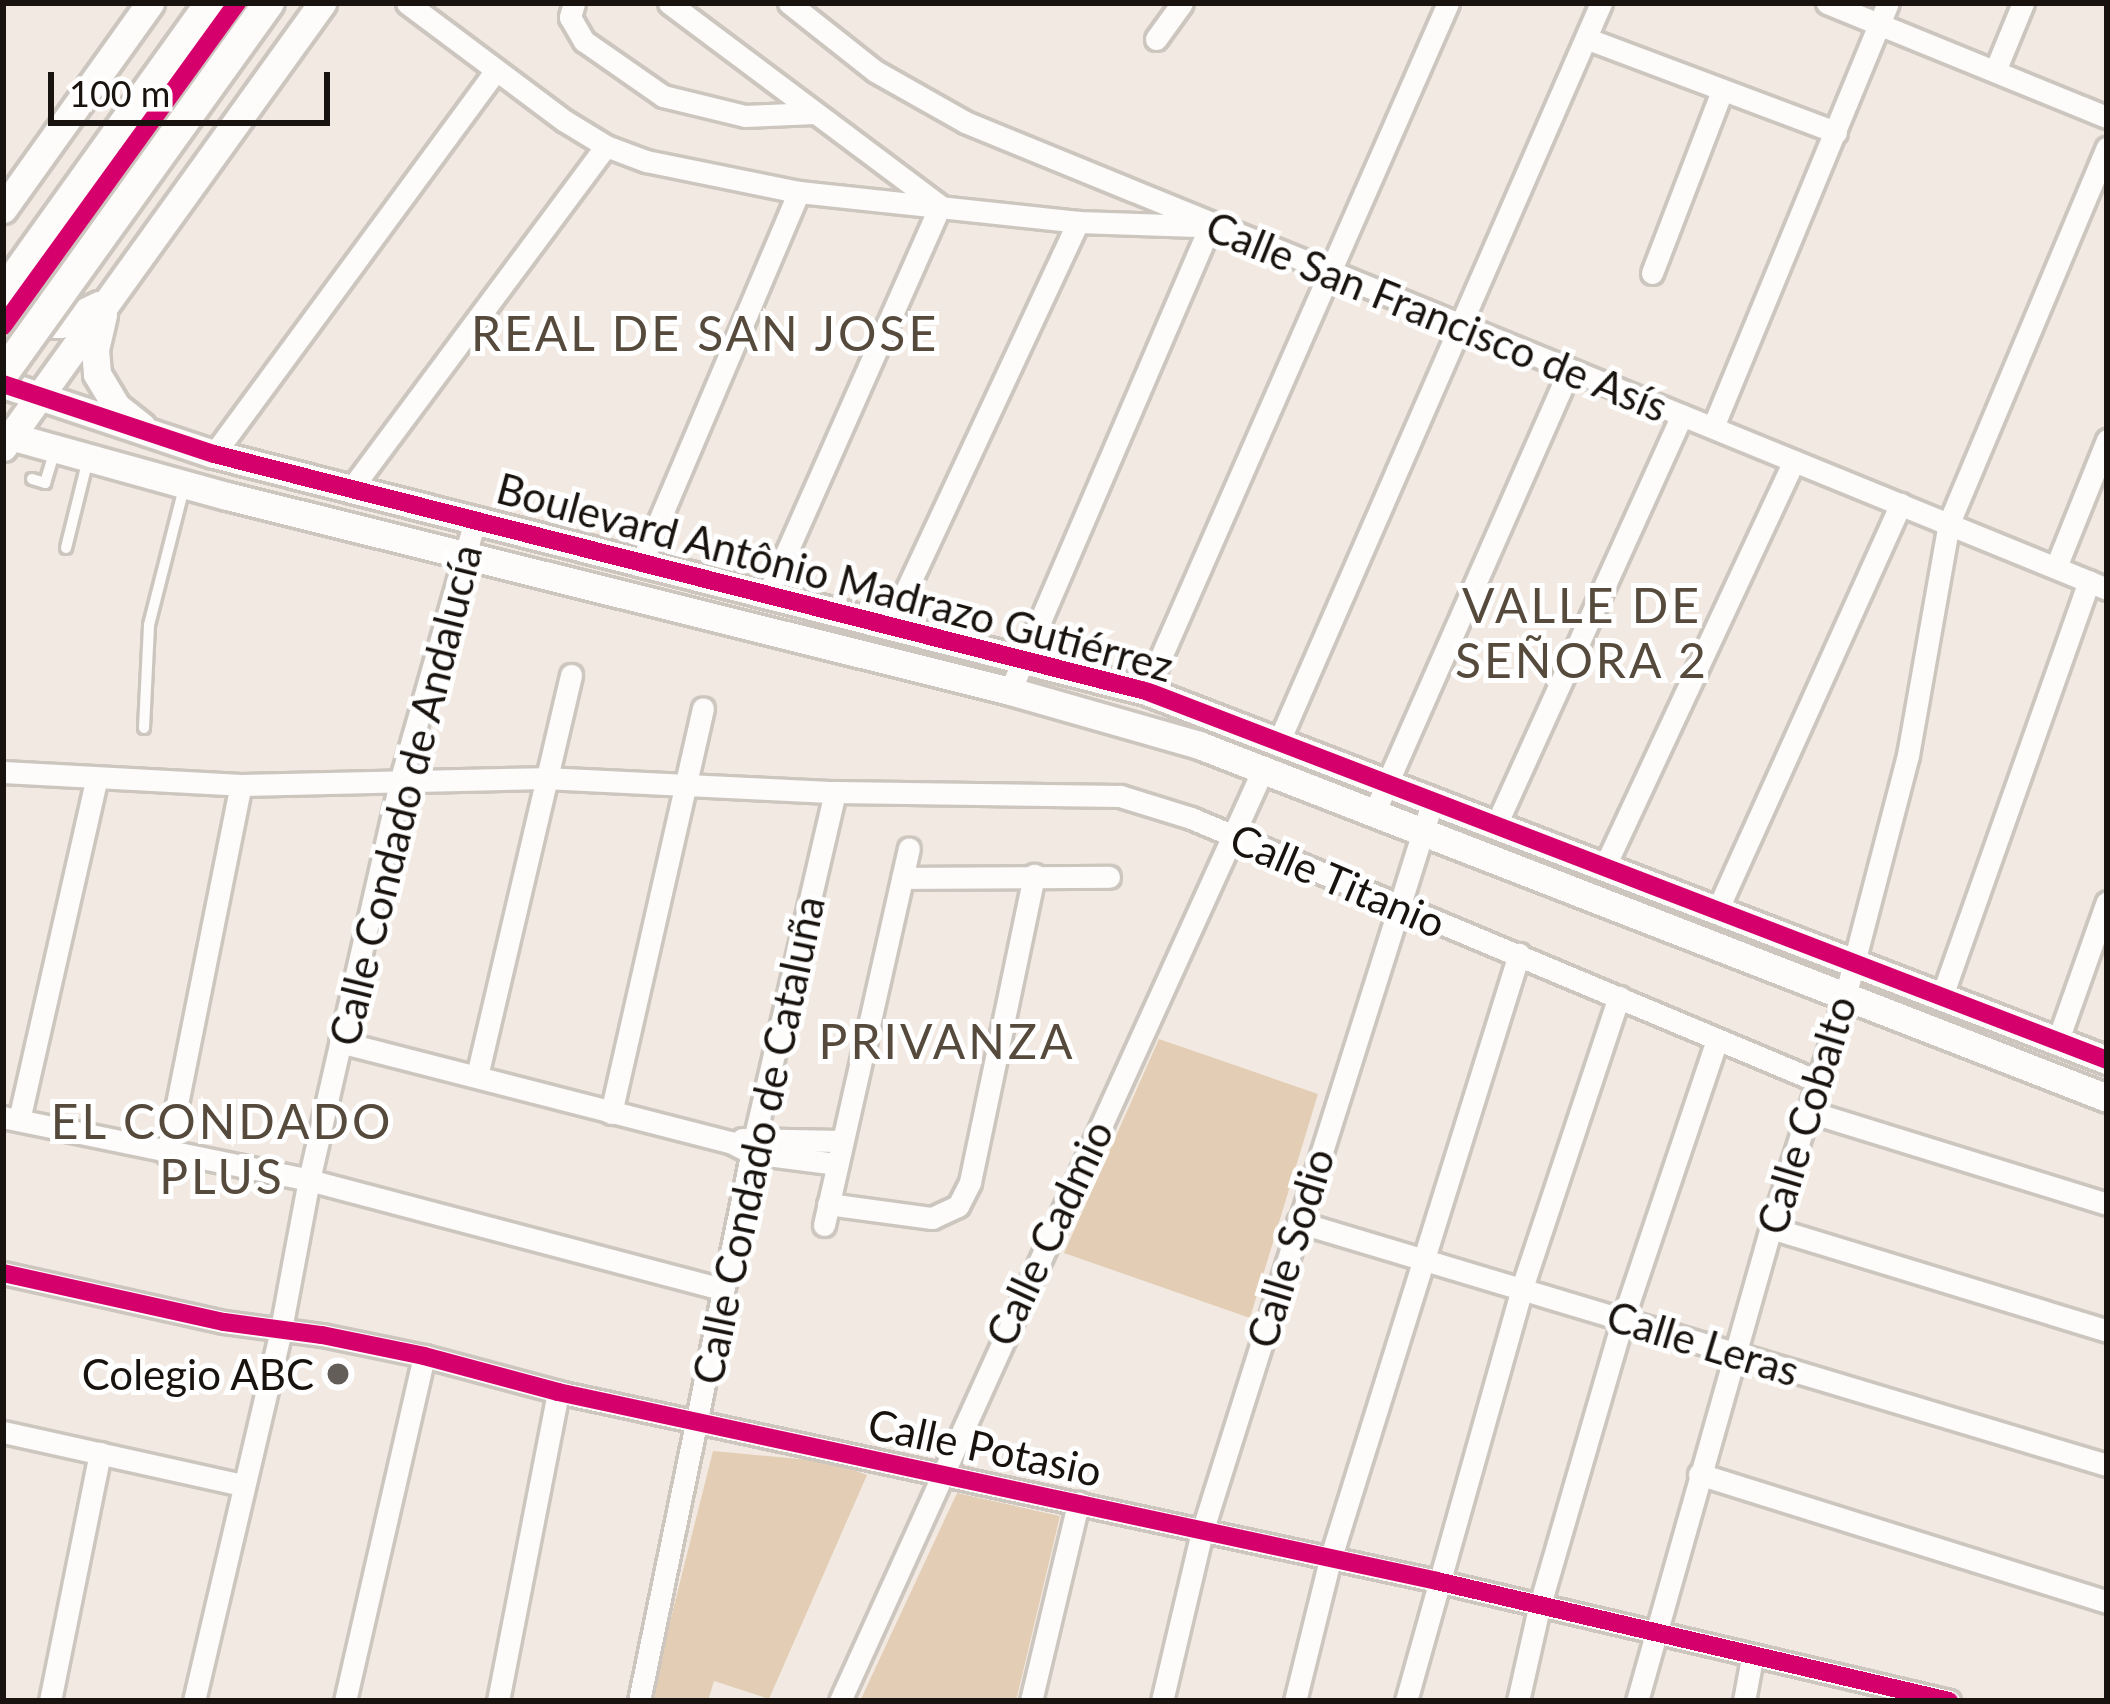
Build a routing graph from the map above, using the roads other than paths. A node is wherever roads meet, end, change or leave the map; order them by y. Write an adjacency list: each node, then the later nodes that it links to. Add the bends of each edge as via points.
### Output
1 (150, 3): 27 (street)
2 (211, 3): 32 (main road)
3 (269, 3): 37 (main road, bridge)
4 (322, 3): 33 (street)
5 (574, 3): 20 (street, via 570,17 584,41 663,96 745,116)
6 (670, 3): 20 (street)
7 (789, 3): 29 (street, Calle San Francisco de Asís, via 917,99)
8 (1182, 3): 15 (street)
9 (1601, 3): 16 (street)
10 (1827, 3): 14 (street)
11 (2023, 3): 18 (street)
12 (1446, 4): 31 (street)
13 (416, 6): 17 (street)
14 (1884, 13): 18 (street); 22 (street)
15 (1156, 39)
16 (1588, 39): 19 (street); 35 (street)
17 (496, 70): 23 (street); 46 (street)
18 (1995, 71): 21 (street)
19 (1722, 91): 22 (street); 30 (street)
20 (814, 113): 26 (street)
21 (2107, 117)
22 (1836, 132): 41 (street)
23 (606, 146): 25 (street, via 680,170); 51 (street)
24 (2107, 148): 54 (street, Calle Cobalto)
25 (800, 192): 26 (street); 57 (street)
26 (940, 206): 28 (street); 60 (street)
27 (3, 209)
28 (1078, 221): 29 (street); 61 (street)
29 (1210, 226): 31 (street, Calle San Francisco de Asís); 62 (street)
30 (1652, 273)
31 (1329, 274): 35 (street, Calle San Francisco de Asís); 64 (street)
32 (3, 293)
33 (107, 299): 34 (street, via 60,324 24,325); 39 (street); 43 (street, via 97,374 117,407)
34 (3, 314)
35 (1460, 326): 36 (street, Calle San Francisco de Asís); 68 (street)
36 (1570, 369): 40 (street, Calle San Francisco de Asís); 74 (street)
37 (3, 374)
38 (3, 384): 39 (street, Boulevard Antônio Madrazo Gutiérrez)
39 (36, 398): 42 (street); 43 (street, Boulevard Antônio Madrazo Gutiérrez)
40 (1682, 415): 41 (street, Calle San Francisco de Asís); 80 (street)
41 (1713, 428): 48 (street, Calle San Francisco de Asís)
42 (6, 439): 45 (street, Boulevard Antônio Madrazo Gutiérrez)
43 (159, 439): 46 (street, Boulevard Antônio Madrazo Gutiérrez)
44 (2107, 440): 58 (street)
45 (56, 450): 47 (street, Boulevard Antônio Madrazo Gutiérrez); 49 (lane, via 45,483)
46 (214, 454): 51 (street, Boulevard Antônio Madrazo Gutiérrez)
47 (88, 459): 50 (street, Boulevard Antônio Madrazo Gutiérrez); 55 (lane)
48 (1794, 460): 52 (street, Calle San Francisco de Asís); 84 (street)
49 (32, 479)
50 (185, 484): 56 (street, Boulevard Antônio Madrazo Gutiérrez); 67 (lane, via 149,625)
51 (351, 489): 53 (street, Boulevard Antônio Madrazo Gutiérrez)
52 (1901, 504): 54 (street, Calle San Francisco de Asís); 90 (street)
53 (475, 520): 56 (street, Calle Condado de Andalucía); 57 (street, Boulevard Antônio Madrazo Gutiérrez)
54 (1949, 523): 58 (street, Calle San Francisco de Asís); 92 (street, Calle Cobalto, via 1908,755)
55 (66, 548)
56 (466, 557): 65 (street, Boulevard Antônio Madrazo Gutiérrez); 73 (street, Calle Condado de Andalucía)
57 (642, 561): 60 (street, Boulevard Antônio Madrazo Gutiérrez)
58 (2056, 567): 59 (street, Calle San Francisco de Asís)
59 (2098, 585): 93 (street)
60 (769, 591): 61 (street, Boulevard Antônio Madrazo Gutiérrez)
61 (890, 625): 62 (street, Boulevard Antônio Madrazo Gutiérrez)
62 (1021, 658): 64 (street, Boulevard Antônio Madrazo Gutiérrez); 65 (street)
63 (571, 675): 71 (street)
64 (1146, 691): 68 (street, Boulevard Antônio Madrazo Gutiérrez)
65 (1010, 692): 69 (street, Boulevard Antônio Madrazo Gutiérrez)
66 (704, 708): 76 (street)
67 (144, 728)
68 (1279, 741): 74 (street, Boulevard Antônio Madrazo Gutiérrez)
69 (1264, 767): 79 (street, Boulevard Antônio Madrazo Gutiérrez); 82 (street, Calle Cadmio)
70 (3, 772): 72 (street, Calle Titanio)
71 (544, 778): 73 (street, Calle Titanio); 76 (street, Calle Titanio); 100 (street)
72 (96, 780): 75 (street, Calle Titanio); 105 (street)
73 (400, 782): 75 (street, Calle Titanio); 98 (street, Calle Condado de Andalucía)
74 (1388, 784): 78 (street, Boulevard Antônio Madrazo Gutiérrez); 79 (street)
75 (241, 785): 108 (street)
76 (686, 786): 77 (street, Calle Titanio); 104 (street)
77 (835, 792): 82 (street, Calle Titanio, via 1120,796); 106 (street, Calle Condado de Cataluña)
78 (1433, 800): 80 (street, Boulevard Antônio Madrazo Gutiérrez); 81 (street, Calle Sodio)
79 (1374, 813): 81 (street, Boulevard Antônio Madrazo Gutiérrez)
80 (1496, 825): 84 (street, Boulevard Antônio Madrazo Gutiérrez)
81 (1420, 830): 89 (street, Calle Sodio); 95 (street, Boulevard Antônio Madrazo Gutiérrez)
82 (1234, 836): 89 (street, Calle Titanio); 127 (street, Calle Cadmio)
83 (909, 848): 87 (street)
84 (1604, 868): 90 (street, Boulevard Antônio Madrazo Gutiérrez)
85 (1034, 875): 86 (street); 87 (street); 107 (street, via 970,1182 958,1206 932,1218 826,1214)
86 (1109, 877)
87 (902, 878): 107 (street)
88 (2107, 902): 97 (street)
89 (1396, 906): 91 (street, Calle Titanio); 111 (street, Calle Sodio)
90 (1716, 913): 92 (street, Boulevard Antônio Madrazo Gutiérrez)
91 (1520, 954): 94 (street, Calle Titanio); 113 (street)
92 (1851, 964): 93 (street, Boulevard Antônio Madrazo Gutiérrez); 95 (street, Calle Cobalto)
93 (1942, 996): 97 (street, Boulevard Antônio Madrazo Gutiérrez)
94 (1619, 997): 96 (street, Calle Titanio); 115 (street)
95 (1845, 998): 101 (street, Calle Cobalto); 102 (street, Boulevard Antônio Madrazo Gutiérrez)
96 (1718, 1040): 101 (street, Calle Titanio); 117 (street)
97 (2058, 1040): 99 (street, Boulevard Antônio Madrazo Gutiérrez)
98 (340, 1042): 100 (street); 109 (street, Calle Condado de Andalucía)
99 (2107, 1060)
100 (477, 1076): 104 (street)
101 (1817, 1081): 103 (street, Calle Cobalto)
102 (2107, 1098)
103 (1807, 1111): 110 (street); 112 (street, Calle Cobalto)
104 (611, 1113): 106 (street)
105 (11, 1119): 108 (street)
106 (754, 1144): 107 (street); 116 (street, Calle Condado de Cataluña)
107 (837, 1153)
108 (166, 1154): 109 (street)
109 (309, 1180): 116 (street); 118 (street, Calle Condado de Andalucía)
110 (2107, 1204)
111 (1298, 1222): 113 (street, Calle Leras); 131 (street, Calle Sodio)
112 (1772, 1228): 119 (street); 120 (street, Calle Cobalto)
113 (1426, 1260): 115 (street, Calle Leras); 132 (street)
114 (3, 1274): 118 (street, Calle Potasio)
115 (1522, 1288): 117 (street, Calle Leras); 133 (street)
116 (722, 1289): 123 (street, Calle Condado de Cataluña)
117 (1624, 1318): 120 (street, Calle Leras); 135 (street)
118 (281, 1329): 121 (street, Calle Potasio); 129 (street, Calle Condado de Andalucía)
119 (2107, 1331)
120 (1736, 1353): 126 (street, Calle Leras); 128 (street, Calle Cobalto)
121 (424, 1356): 122 (street, Calle Potasio); 141 (street)
122 (558, 1392): 123 (street, Calle Potasio); 142 (street)
123 (697, 1422): 127 (street, Calle Potasio); 143 (street, Calle Condado de Cataluña)
124 (3, 1432): 125 (street)
125 (100, 1453): 129 (street); 139 (street)
126 (2107, 1466)
127 (939, 1474): 130 (street, Calle Potasio); 144 (street, Calle Cadmio)
128 (1699, 1474): 134 (street); 136 (street, Calle Cobalto)
129 (242, 1485): 140 (street, Calle Condado de Andalucía)
130 (1078, 1503): 131 (street, Calle Potasio); 145 (street)
131 (1202, 1532): 132 (street, Calle Potasio); 146 (street, Calle Sodio)
132 (1330, 1560): 133 (street, Calle Potasio); 147 (street)
133 (1437, 1581): 135 (street, Calle Potasio); 148 (street)
134 (2107, 1602)
135 (1539, 1608): 136 (street, Calle Potasio); 149 (street)
136 (1652, 1636): 137 (street, Calle Potasio); 150 (street, Calle Cobalto)
137 (1752, 1658): 138 (street, Calle Potasio); 151 (street)
138 (1854, 1691): 152 (street, Calle Potasio)
139 (50, 1701)
140 (194, 1701)
141 (345, 1701)
142 (498, 1701)
143 (639, 1701)
144 (840, 1701)
145 (1031, 1701)
146 (1162, 1701)
147 (1295, 1701)
148 (1406, 1701)
149 (1518, 1701)
150 (1637, 1701)
151 (1744, 1701)
152 (1949, 1701)

